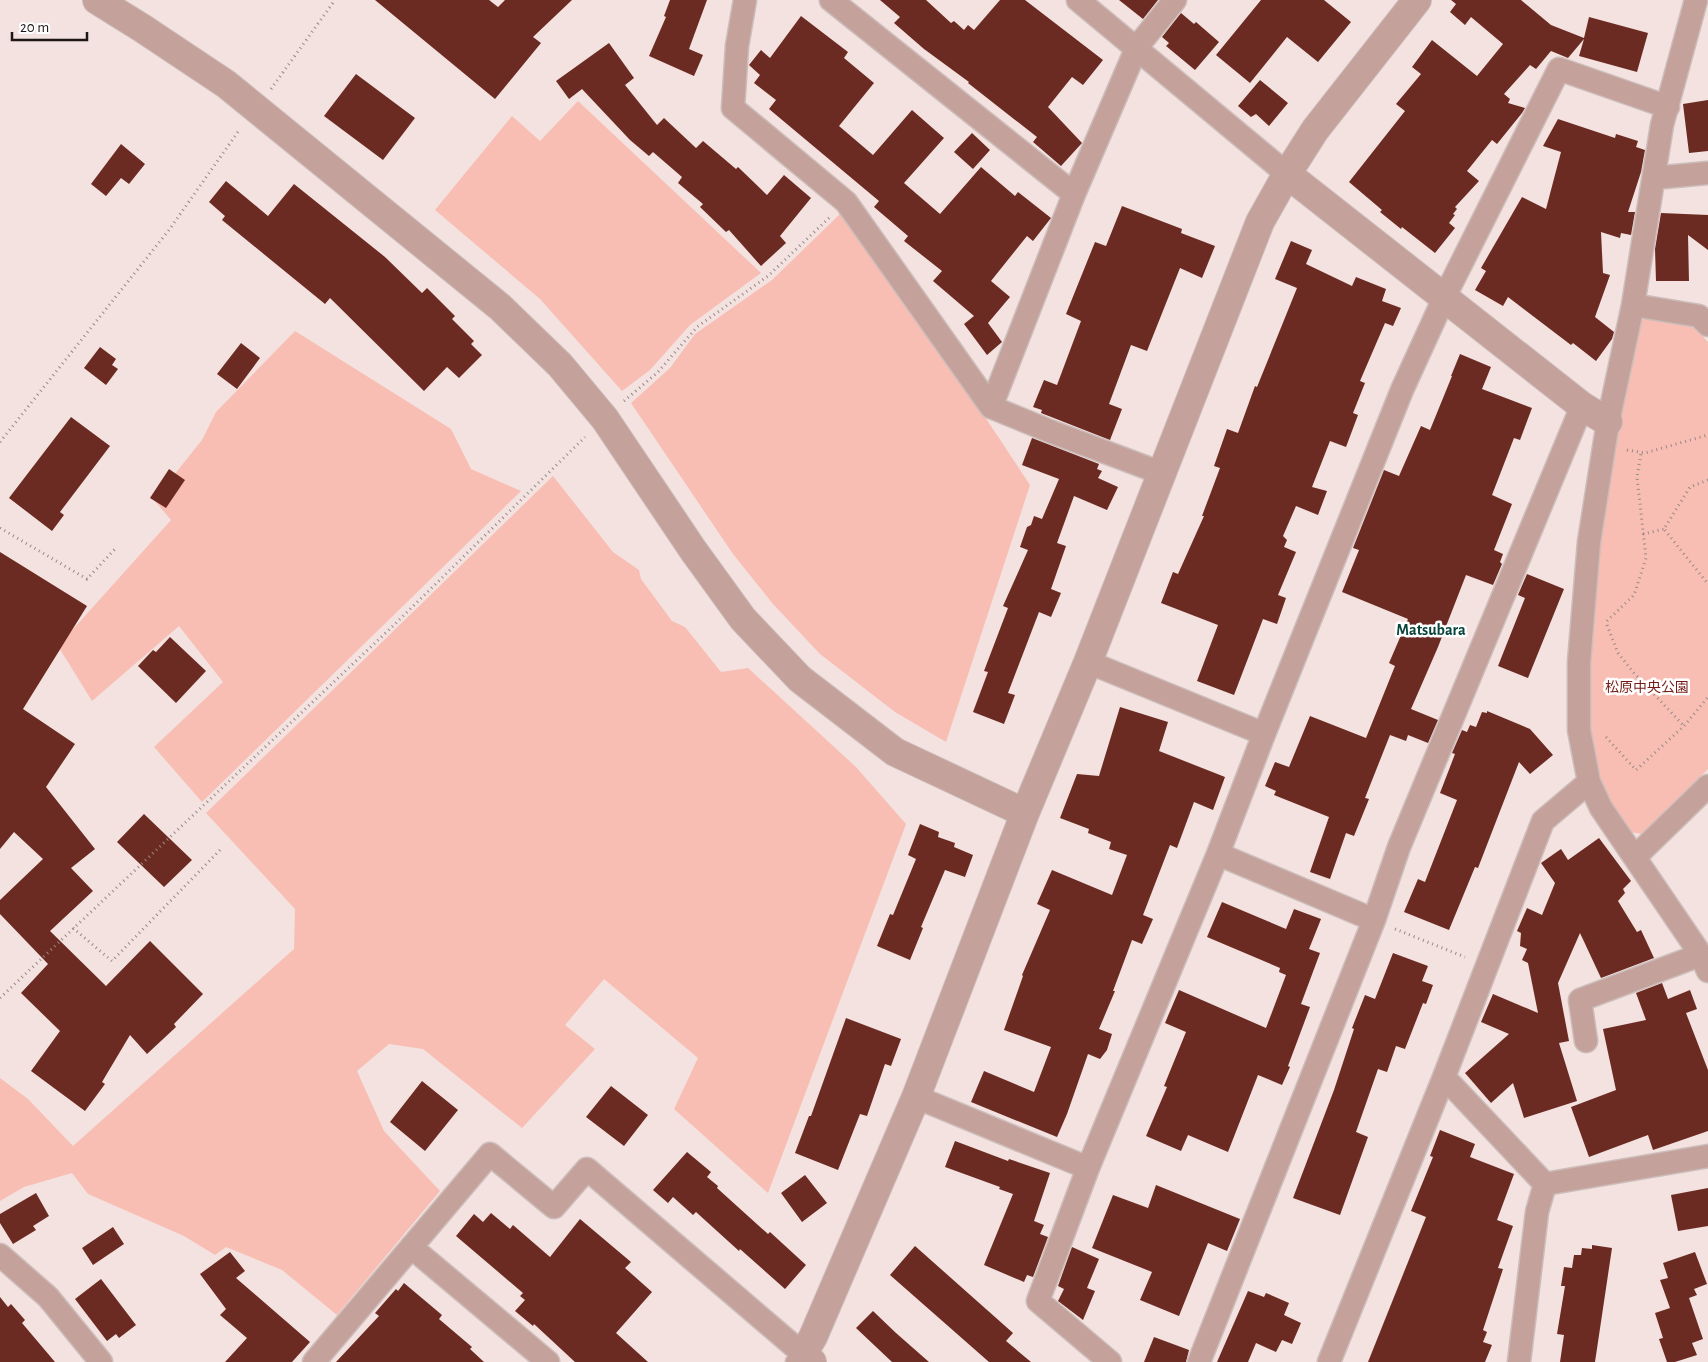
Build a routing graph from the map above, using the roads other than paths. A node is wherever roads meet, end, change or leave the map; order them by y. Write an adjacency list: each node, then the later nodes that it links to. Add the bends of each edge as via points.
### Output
1 (97, 0): 25 (street, via 219,79 500,307 560,365 605,419 743,619 800,678 895,752)
2 (744, 0): 18 (street, via 733,108 846,202)
3 (831, 0): 13 (street)
4 (1078, 0): 8 (street)
5 (1175, 0): 8 (street)
6 (1416, 0): 11 (street, via 1315,130)
7 (1696, 0): 9 (street)
8 (1137, 48): 11 (street); 13 (street)
9 (1668, 107): 12 (street); 14 (street, via 1559,69)
10 (1708, 173): 12 (street)
11 (1287, 174): 14 (street); 20 (street, via 1260,222)
12 (1654, 178): 15 (street)
13 (1074, 194): 18 (street)
14 (1444, 296): 17 (street); 22 (street, via 1402,390)
15 (1633, 305): 16 (street, via 1699,316); 19 (street)
16 (1708, 325)
17 (1582, 406): 19 (street); 28 (street, via 1399,847)
18 (991, 407): 20 (street)
19 (1608, 422): 23 (street, via 1589,542 1579,662 1579,730)
20 (1161, 473): 21 (street)
21 (1088, 662): 22 (street); 25 (street)
22 (1264, 734): 26 (street)
23 (1590, 782): 27 (street, via 1601,808); 31 (street, via 1543,821)
24 (1708, 786): 27 (street)
25 (1025, 813): 32 (street)
26 (1218, 854): 28 (street); 34 (street)
27 (1635, 857): 29 (street)
28 (1374, 920): 43 (street)
29 (1704, 963): 30 (street, via 1580,1000)
30 (1586, 1041)
31 (1444, 1076): 35 (street); 44 (street)
32 (916, 1097): 34 (street); 38 (street)
33 (1708, 1156): 35 (street)
34 (1088, 1168): 42 (street, via 1038,1301)
35 (1545, 1184): 45 (street, via 1537,1212)
36 (411, 1247): 38 (street, via 490,1154 554,1207 587,1168); 40 (street); 41 (street)
37 (0, 1255): 39 (street, via 48,1297)
38 (804, 1360)
39 (100, 1362)
40 (314, 1362)
41 (548, 1362)
42 (1110, 1362)
43 (1199, 1362)
44 (1329, 1362)
45 (1519, 1362)

